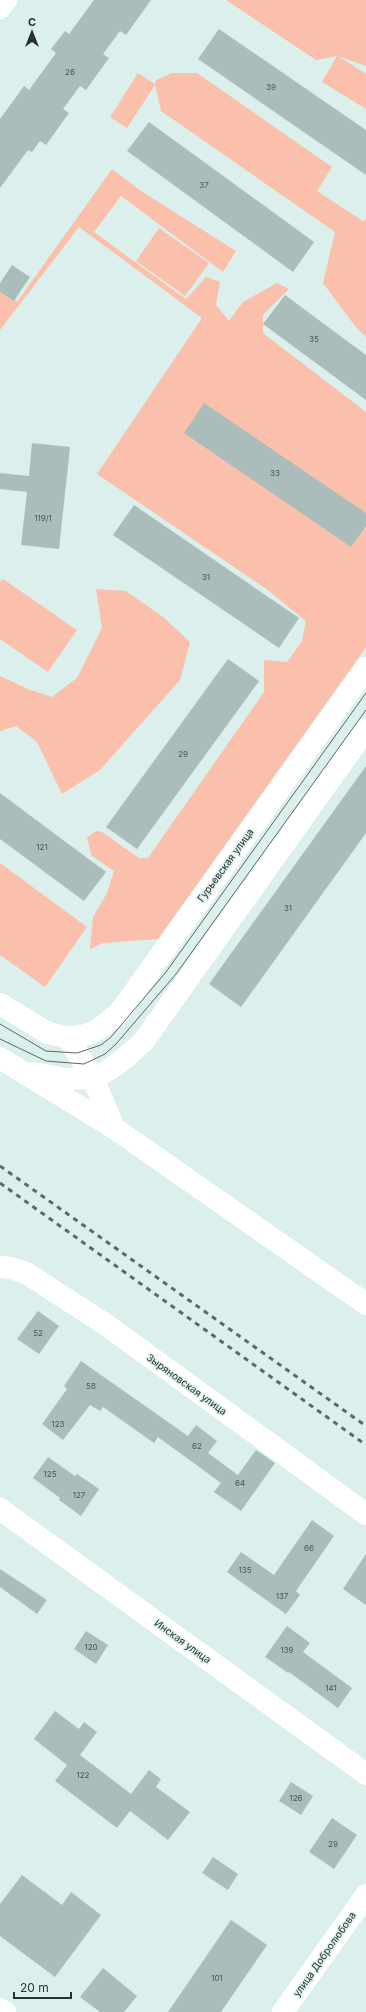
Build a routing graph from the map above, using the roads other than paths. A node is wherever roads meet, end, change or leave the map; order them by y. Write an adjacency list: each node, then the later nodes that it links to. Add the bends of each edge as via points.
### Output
1 (6, 0): 2 (main road)
2 (0, 8)
3 (366, 668): 6 (main road, Гурьевская улица, via 120,1012 82,1038)
4 (366, 729): 8 (main road, via 143,1042 118,1065)
5 (0, 1004): 6 (main road, via 48,1032)
6 (68, 1037): 8 (main road)
7 (6, 1063): 8 (main road, via 36,1074 65,1079); 9 (main road)
8 (93, 1078): 9 (main road)
9 (114, 1128): 11 (main road)
10 (0, 1268): 13 (main road, Зыряновская улица, via 11,1268 26,1273 105,1324)
11 (366, 1304)
12 (0, 1509): 14 (main road, Инская улица)
13 (366, 1514)
14 (366, 1774)
15 (366, 1895): 18 (main road, улица Добролюбова)
16 (0, 2009): 17 (main road)
17 (5, 2012)
18 (283, 2012)

